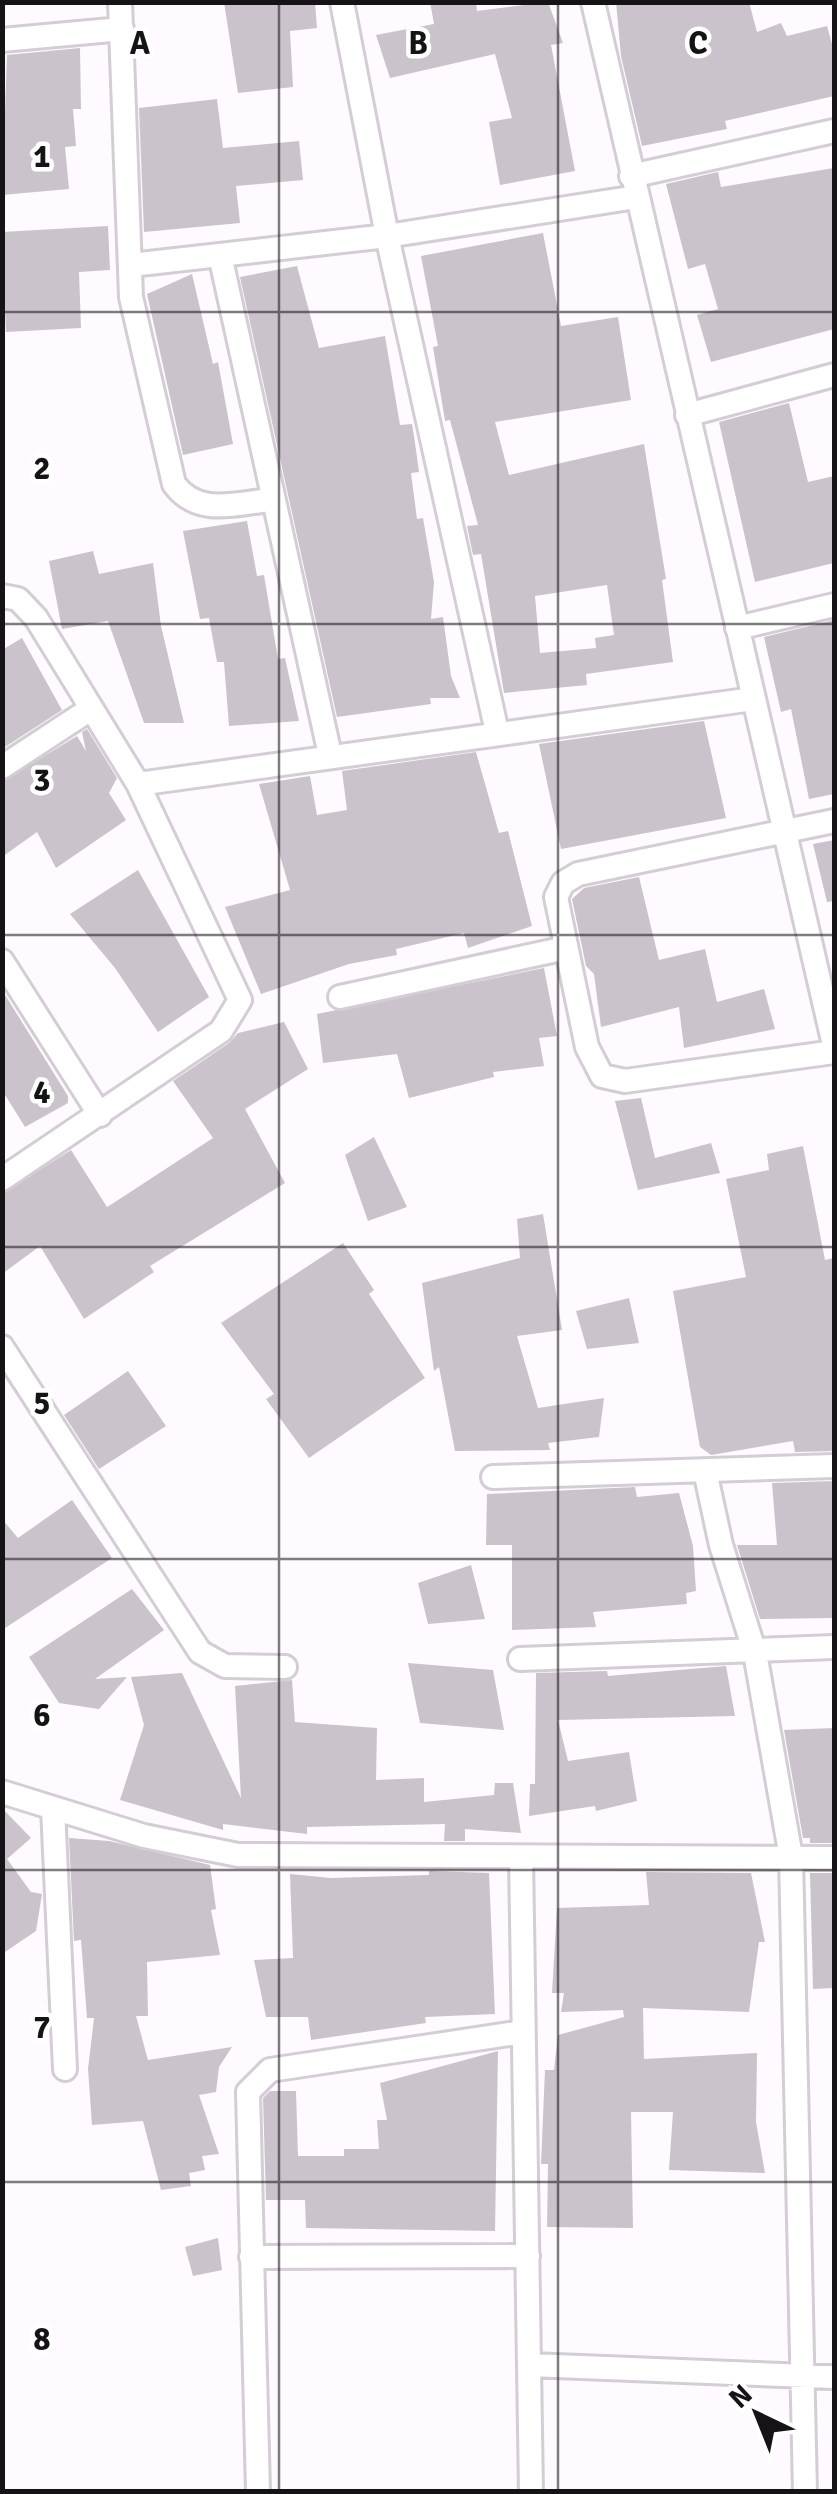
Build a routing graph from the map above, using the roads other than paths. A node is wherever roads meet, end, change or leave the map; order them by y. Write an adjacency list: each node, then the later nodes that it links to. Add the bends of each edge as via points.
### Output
1 (120, 2): 4 (street)
2 (342, 2): 8 (street)
3 (593, 2): 7 (street)
4 (122, 29): 5 (street); 10 (street)
5 (2, 40)
6 (834, 130): 7 (street)
7 (633, 186): 8 (street); 12 (street)
8 (387, 236): 9 (street); 19 (street)
9 (220, 255): 10 (street); 13 (street)
10 (131, 266): 13 (street, via 131,296 174,484 202,506)
11 (834, 375): 12 (street)
12 (686, 415): 16 (street)
13 (271, 500): 20 (street)
14 (2, 596): 18 (street, via 18,599 36,618)
15 (834, 604): 16 (street)
16 (736, 628): 17 (street)
17 (753, 699): 19 (street); 24 (street)
18 (89, 710): 21 (street); 22 (street)
19 (497, 732): 20 (street)
20 (330, 755): 22 (street)
21 (2, 767)
22 (138, 784): 29 (street, via 240,1000 221,1031)
23 (834, 821): 24 (street)
24 (784, 831): 25 (street, via 578,874 556,897); 28 (street)
25 (566, 948): 27 (street); 28 (street, via 587,1047 610,1080)
26 (2, 961): 29 (street)
27 (340, 996)
28 (834, 1049)
29 (100, 1115): 30 (street)
30 (2, 1179)
31 (2, 1348): 38 (street, via 200,1652 225,1666)
32 (834, 1466): 33 (street)
33 (705, 1471): 34 (street); 36 (street)
34 (493, 1478)
35 (834, 1646): 36 (street)
36 (755, 1653): 37 (street); 42 (street)
37 (520, 1659)
38 (285, 1667)
39 (4, 1794): 40 (street)
40 (53, 1808): 41 (street, via 238,1855); 45 (street)
41 (521, 1856): 42 (street); 44 (street)
42 (790, 1858): 43 (street); 49 (street)
43 (834, 1858)
44 (522, 2032): 46 (street); 47 (street, via 270,2070 256,2080 246,2105)
45 (65, 2069)
46 (528, 2256): 47 (street); 48 (street)
47 (251, 2258): 51 (street)
48 (530, 2365): 49 (street); 52 (street)
49 (806, 2376): 50 (street); 53 (street)
50 (834, 2377)
51 (258, 2492)
52 (531, 2492)
53 (805, 2492)

